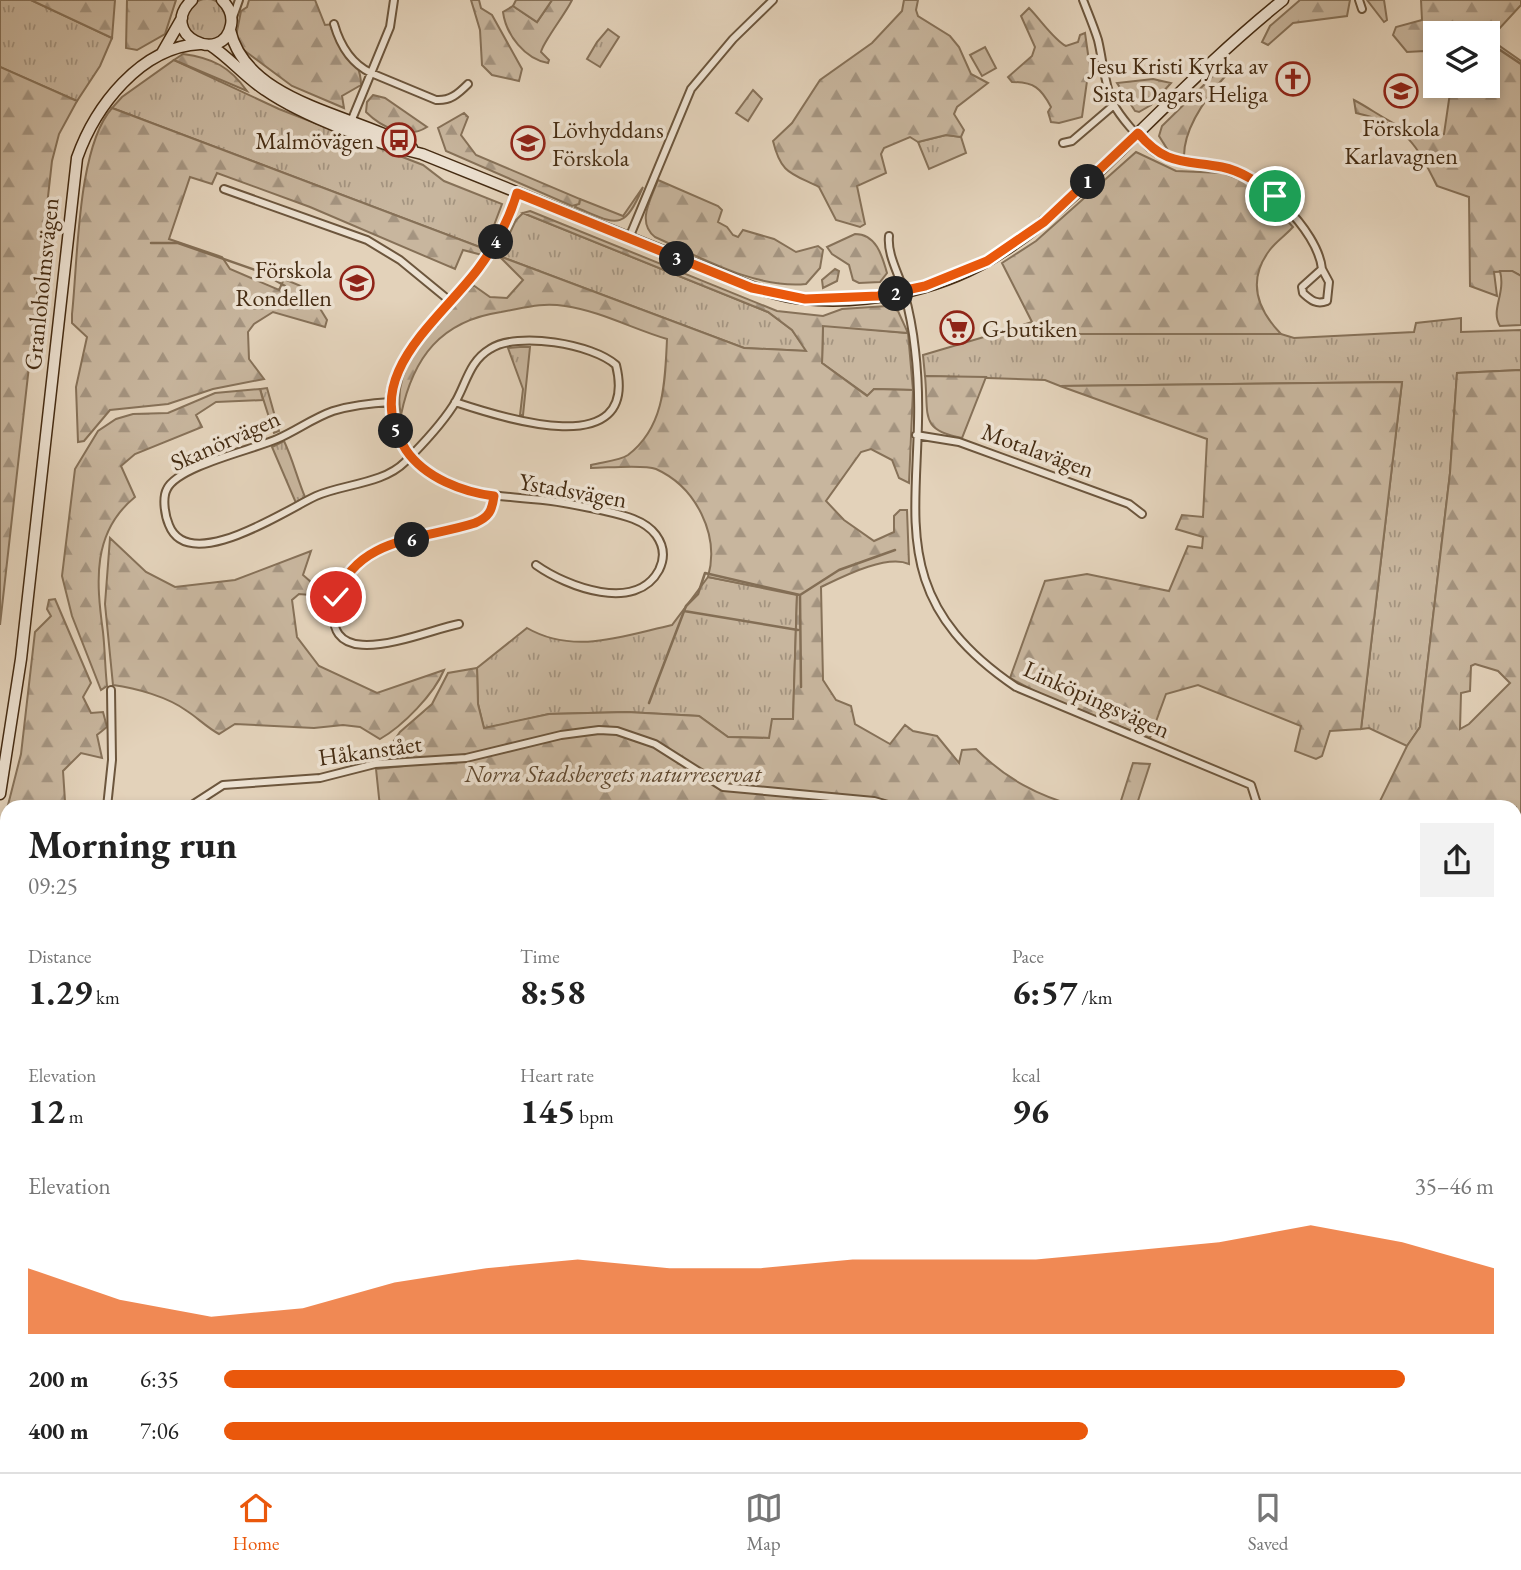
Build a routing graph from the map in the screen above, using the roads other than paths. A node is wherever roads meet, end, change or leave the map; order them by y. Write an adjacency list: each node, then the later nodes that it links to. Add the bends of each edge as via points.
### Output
1 (192, 0): 10 (street, Granloholmsvägen)
2 (222, 0): 12 (street, via 229,8)
3 (239, 0): 12 (street)
4 (394, 0): 15 (street, via 390,27)
5 (773, 0): 24 (street, via 691,89)
6 (1083, 0): 17 (street)
7 (1283, 0): 19 (street)
8 (1359, 0): 9 (street)
9 (1362, 9)
10 (183, 10): 13 (street, via 187,36); 14 (street, Granloholmsvägen, via 168,46)
11 (334, 24): 15 (street, via 345,50)
12 (231, 26): 13 (street, via 222,41); 18 (street, via 235,50 256,75)
13 (205, 45): 14 (street, Granloholmsvägen, via 179,47); 18 (street, via 283,102)
14 (157, 58): 37 (street, Granloholmsvägen, via 106,100 77,158 21,659)
15 (370, 73): 16 (street, via 436,100 457,94); 18 (street)
16 (468, 84)
17 (1114, 105): 19 (street); 20 (street, via 1072,141)
18 (350, 125): 22 (street, via 396,148)
19 (1138, 133): 25 (street, via 1166,158 1222,167 1260,184 1303,230); 26 (street, via 1026,236 987,261)
20 (1063, 143)
21 (223, 189): 27 (street, via 367,240)
22 (517, 193): 24 (street); 27 (street, Ystadsvägen, via 487,256)
23 (889, 236): 26 (street, Linköpingsvägen)
24 (628, 240): 26 (street, via 752,288 793,298 839,300)
25 (1322, 269): 25 (street, via 1302,287 1313,302 1327,300)
26 (904, 292): 30 (street, Linköpingsvägen, via 916,351)
27 (450, 301): 28 (street, Ystadsvägen, via 408,352)
28 (391, 402): 31 (street, Ystadsvägen, via 391,418); 31 (street, Skanörvägen, via 331,411 278,439 200,466 166,489 169,527 192,542 250,533 316,496 385,474)
29 (455, 402): 29 (street, via 476,360 507,341 592,350 616,365 619,380 610,413 583,427 521,420); 31 (street)
30 (916, 435): 33 (street, Motalavägen, via 959,442 1129,504); 41 (street, Linköpingsvägen, via 914,535 933,599 955,634 984,665 1016,687 1251,785)
31 (410, 456): 32 (street, Ystadsvägen, via 443,481)
32 (494, 496): 34 (street, Ystadsvägen, via 626,516 651,527 663,554 650,584 632,593 583,586); 35 (street, via 486,519 370,552 348,572 333,612 342,639 353,646 369,647)
33 (1142, 514)
34 (536, 565)
35 (459, 624)
36 (111, 690): 38 (street)
37 (0, 794)
38 (108, 800)
39 (200, 800): 40 (street, Håkanstået, via 223,785 320,778 375,764 466,758 599,730 639,737 723,787)
40 (863, 800)
41 (1256, 800)

